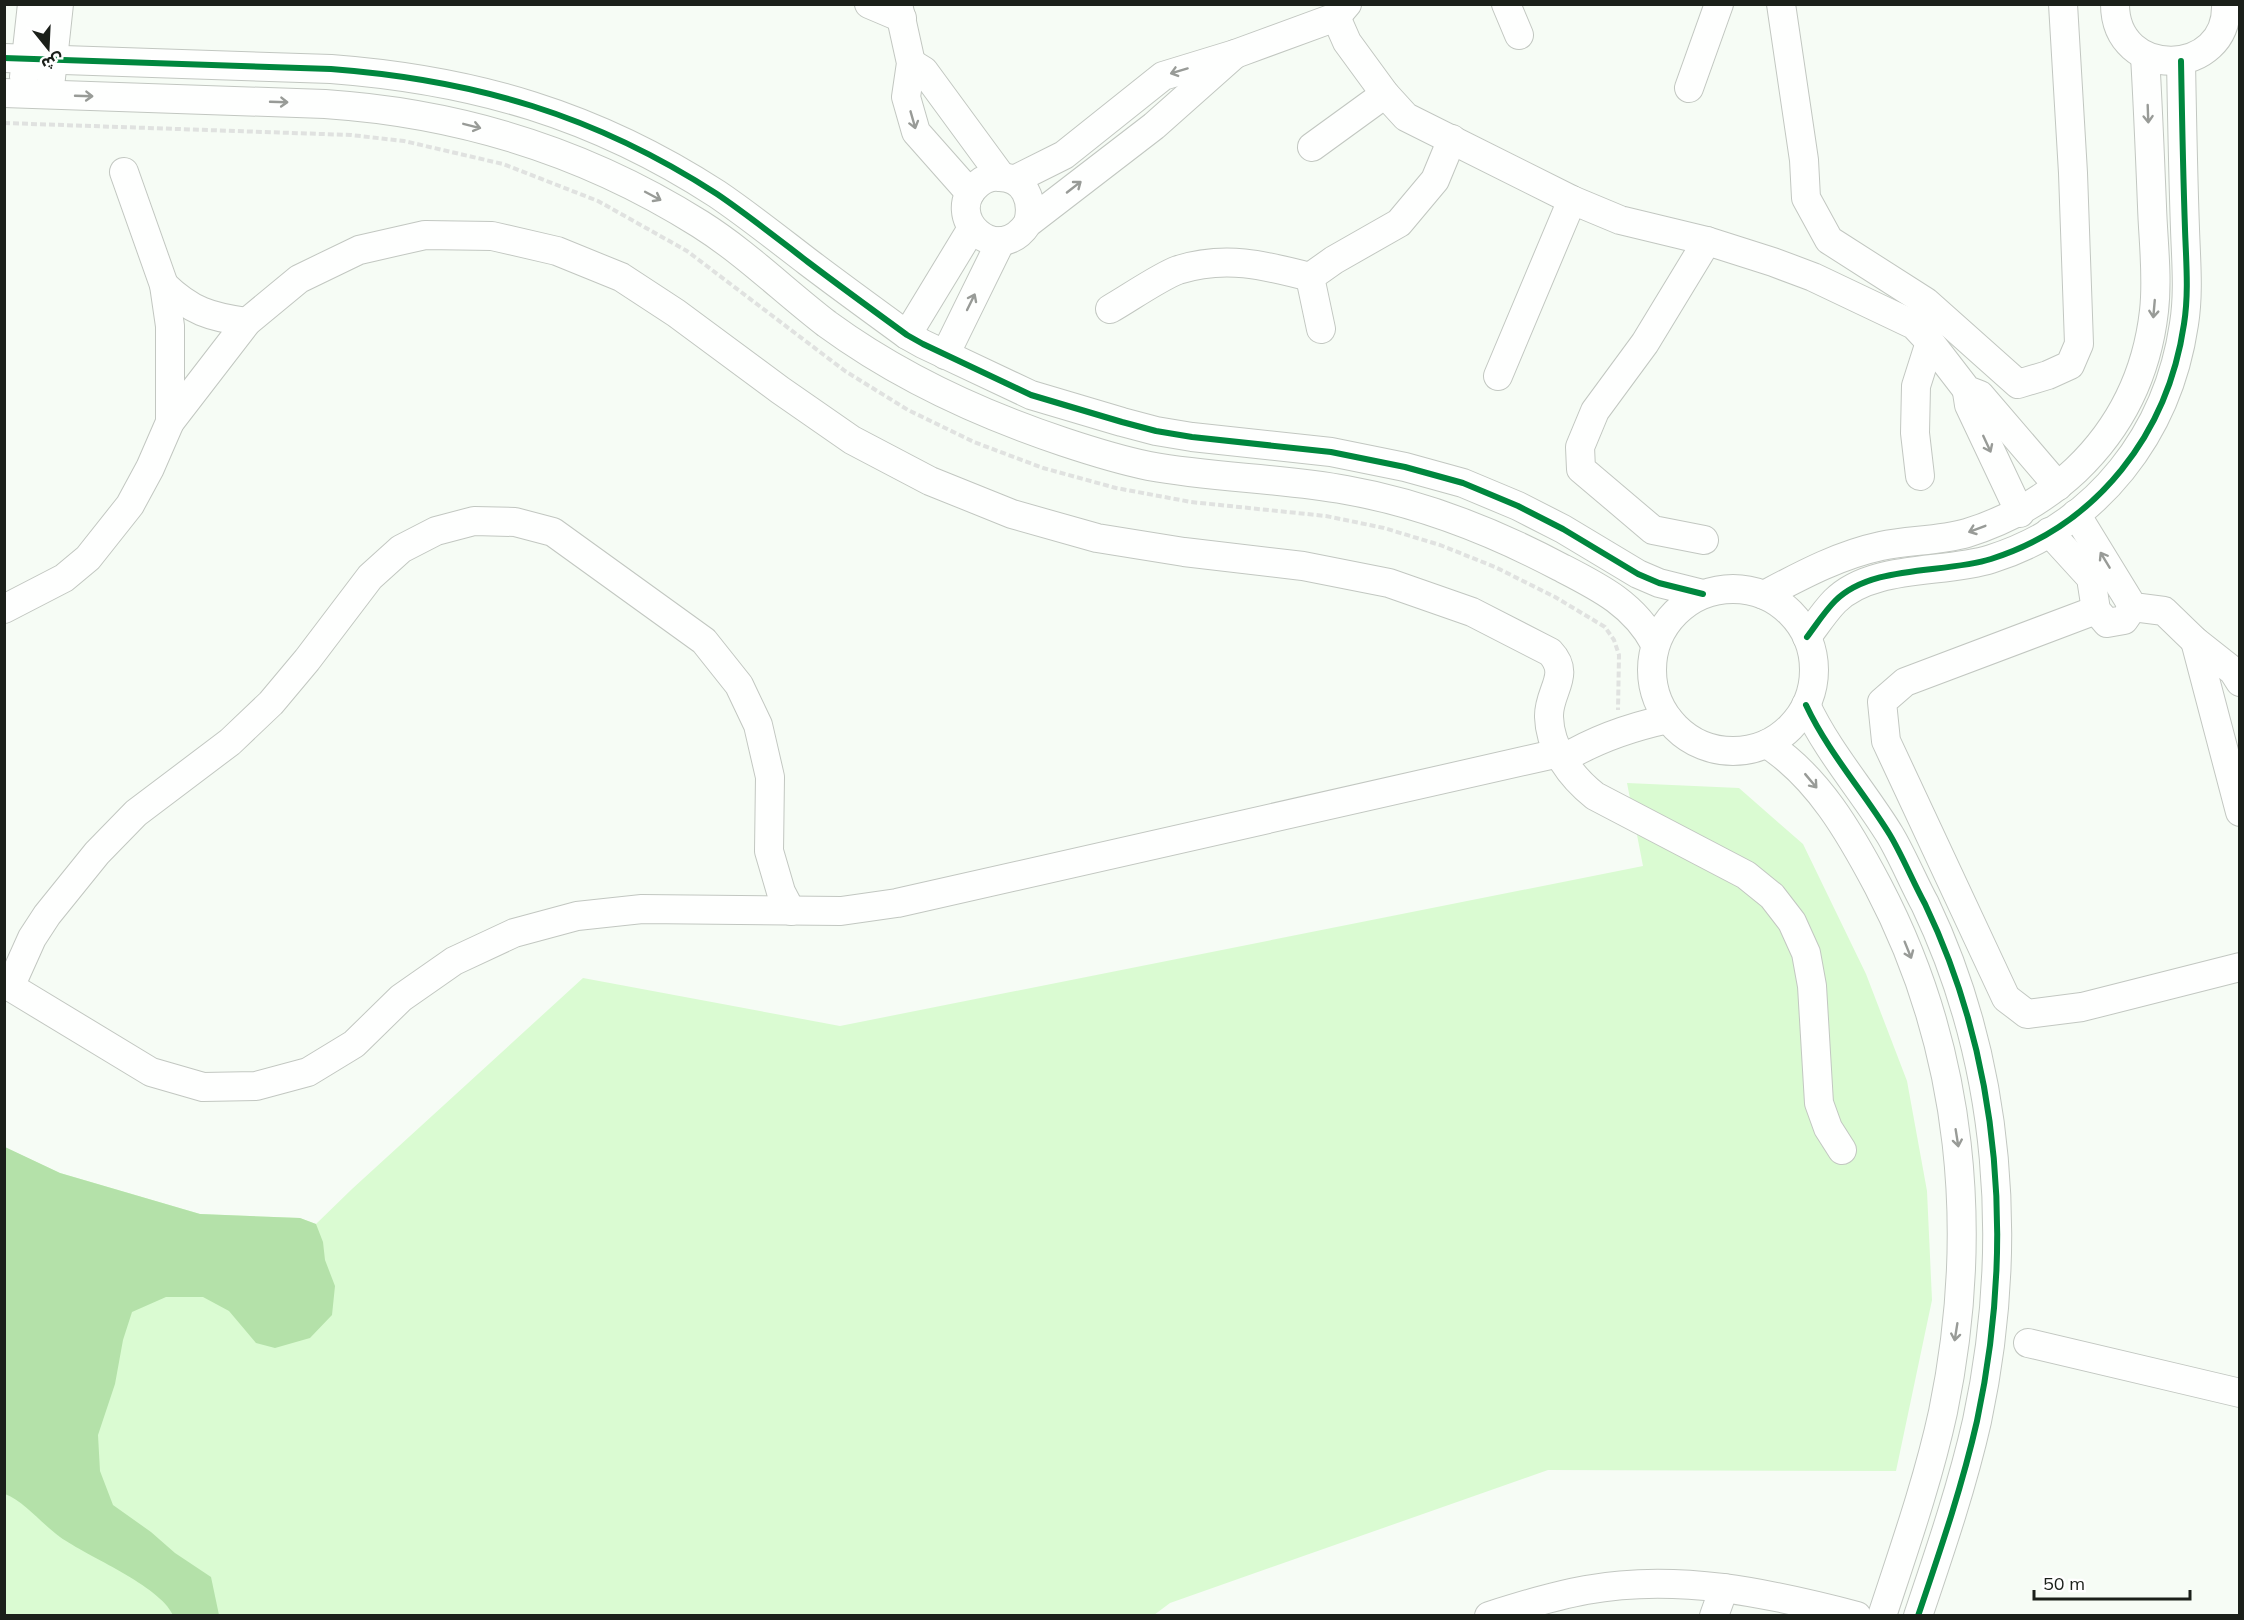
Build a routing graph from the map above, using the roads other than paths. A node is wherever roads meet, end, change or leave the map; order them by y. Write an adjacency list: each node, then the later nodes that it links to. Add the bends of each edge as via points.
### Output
1 (32, 4): 16 (street)
2 (59, 4): 16 (street)
3 (869, 4): 10 (street)
4 (1506, 4): 12 (street)
5 (1719, 4): 19 (street)
6 (1781, 4): 9 (street, via 1806,198 1829,240 1926,302 2018,384 2070,365 2079,344 2073,172)
7 (2115, 4): 15 (street, via 2125,38)
8 (2226, 4): 13 (street, via 2223,25)
9 (2058, 6)
10 (900, 11): 18 (street)
11 (1341, 11): 14 (street); 21 (street, via 1347,42)
12 (1519, 35)
13 (2228, 38): 17 (street)
14 (1235, 54): 25 (street, one-way to 25, via 1163,76 1064,154); 28 (street, one-way to 14, via 1154,126)
15 (2145, 56): 17 (street); 44 (street, one-way to 44, via 2155,270 2148,347 2119,419 2096,450)
16 (27, 58): 20 (street); 38 (street, via 382,73 444,83 533,105 628,144 700,184)
17 (2181, 61): 45 (street, via 2186,281 2178,361 2165,400 2124,470 2096,499)
18 (910, 63): 25 (street, via 924,71); 26 (street, one-way to 26, via 906,97 916,132)
19 (1689, 87)
20 (26, 94): 39 (street, one-way to 39, via 375,108 522,139 615,176 702,225 743,253 825,322)
21 (1385, 94): 22 (street, via 1406,117); 23 (street)
22 (1452, 140): 27 (street); 32 (street, via 1435,180 1399,223)
23 (1312, 147)
24 (124, 172): 33 (street)
25 (1008, 178): 26 (street, via 983,180); 28 (street, via 1024,188 1030,199)
26 (970, 193): 29 (street, via 966,205)
27 (1572, 200): 31 (street, via 1620,220); 40 (street)
28 (1028, 223): 30 (street, via 1017,235)
29 (972, 228): 30 (street, via 985,238); 38 (street)
30 (1001, 241): 38 (street, one-way to 30)
31 (1707, 241): 37 (street, via 1813,277 1914,325); 46 (street, via 1645,343 1596,411 1580,447 1581,469 1653,530)
32 (1310, 277): 34 (street, via 1254,263 1224,261 1177,271); 36 (street)
33 (164, 285): 35 (street, via 198,312); 42 (street, via 170,326)
34 (1110, 309)
35 (247, 322): 42 (street); 59 (street, via 299,279 359,250 425,235 492,236 557,251 621,277 852,440 930,481 1012,514 1097,538 1303,566 1389,583 1472,612 1556,658 1560,676 1550,700 1549,716)
36 (1321, 329)
37 (1930, 342): 41 (street); 43 (street, via 1917,386 1915,433)
38 (925, 345): 39 (street); 47 (street, via 1031,395 1156,431 1331,452 1463,483 1563,529 1659,584)
39 (908, 375): 54 (street, via 1005,421 1110,456 1185,471 1346,490 1425,510 1509,542 1604,589 1637,617)
40 (1498, 376)
41 (1967, 390): 44 (street, one-way to 44, via 1969,405); 44 (street, via 1980,396)
42 (170, 422): 50 (street, via 130,505 88,558 63,578)
43 (1920, 476)
44 (2040, 499): 45 (street); 48 (street, one-way to 48, via 1967,533 1860,551)
45 (2063, 524): 49 (street, one-way to 45); 51 (street, via 2091,578); 52 (street, via 1990,560 1873,579 1836,600)
46 (1704, 540)
47 (1704, 594): 48 (street, via 1744,589); 54 (street, via 1682,606 1666,623)
48 (1764, 595): 52 (street, via 1797,619)
49 (2133, 607): 51 (street, via 2124,620 2107,623); 53 (street, via 2164,611)
50 (4, 609)
51 (2096, 610): 64 (street, via 1905,682 1882,702 1886,741 2006,998 2027,1014 2082,1007)
52 (1807, 637): 56 (street, via 1814,659 1813,683)
53 (2194, 641): 55 (street, via 2233,671); 60 (street)
54 (1655, 644): 57 (street, via 1652,683)
55 (2240, 682)
56 (1806, 705): 58 (street, via 1789,727); 70 (street, via 1817,729 1891,837 1926,908 1956,981 1979,1057 1993,1142 1998,1229 1994,1316)
57 (1663, 711): 58 (street, via 1683,735 1702,745 1724,751); 59 (street, via 1643,712)
58 (1767, 744): 69 (street, one-way to 69, via 1806,775 1861,853 1896,920 1924,990 1943,1062 1958,1144 1963,1228 1959,1312)
59 (1559, 753): 63 (street, via 897,903 842,911); 66 (street, via 1594,796 1746,875 1772,896 1792,922 1806,953 1812,986 1820,1103 1828,1128)
60 (2240, 812)
61 (769, 851): 62 (street, via 763,873); 63 (street); 65 (street, via 770,777 758,725 739,685 704,641 552,532 515,522 474,521 436,531 400,549 370,577 271,703 230,742 136,813 97,853 42,923)
62 (740, 911): 63 (street); 65 (street, via 642,909 577,916 514,933 454,961 401,998 354,1044 308,1072 256,1086 203,1087 151,1072)
63 (791, 911)
64 (2240, 967)
65 (7, 985)
66 (1842, 1150)
67 (2028, 1343): 68 (street)
68 (2240, 1393)
69 (1942, 1413): 70 (street); 75 (street)
70 (1977, 1420): 76 (street, via 1951,1517)
71 (1724, 1588): 72 (street, via 1655,1583 1587,1590); 73 (street); 74 (street, via 1791,1598)
72 (1489, 1616)
73 (1714, 1616)
74 (1857, 1616)
75 (1882, 1616)
76 (1918, 1616)

